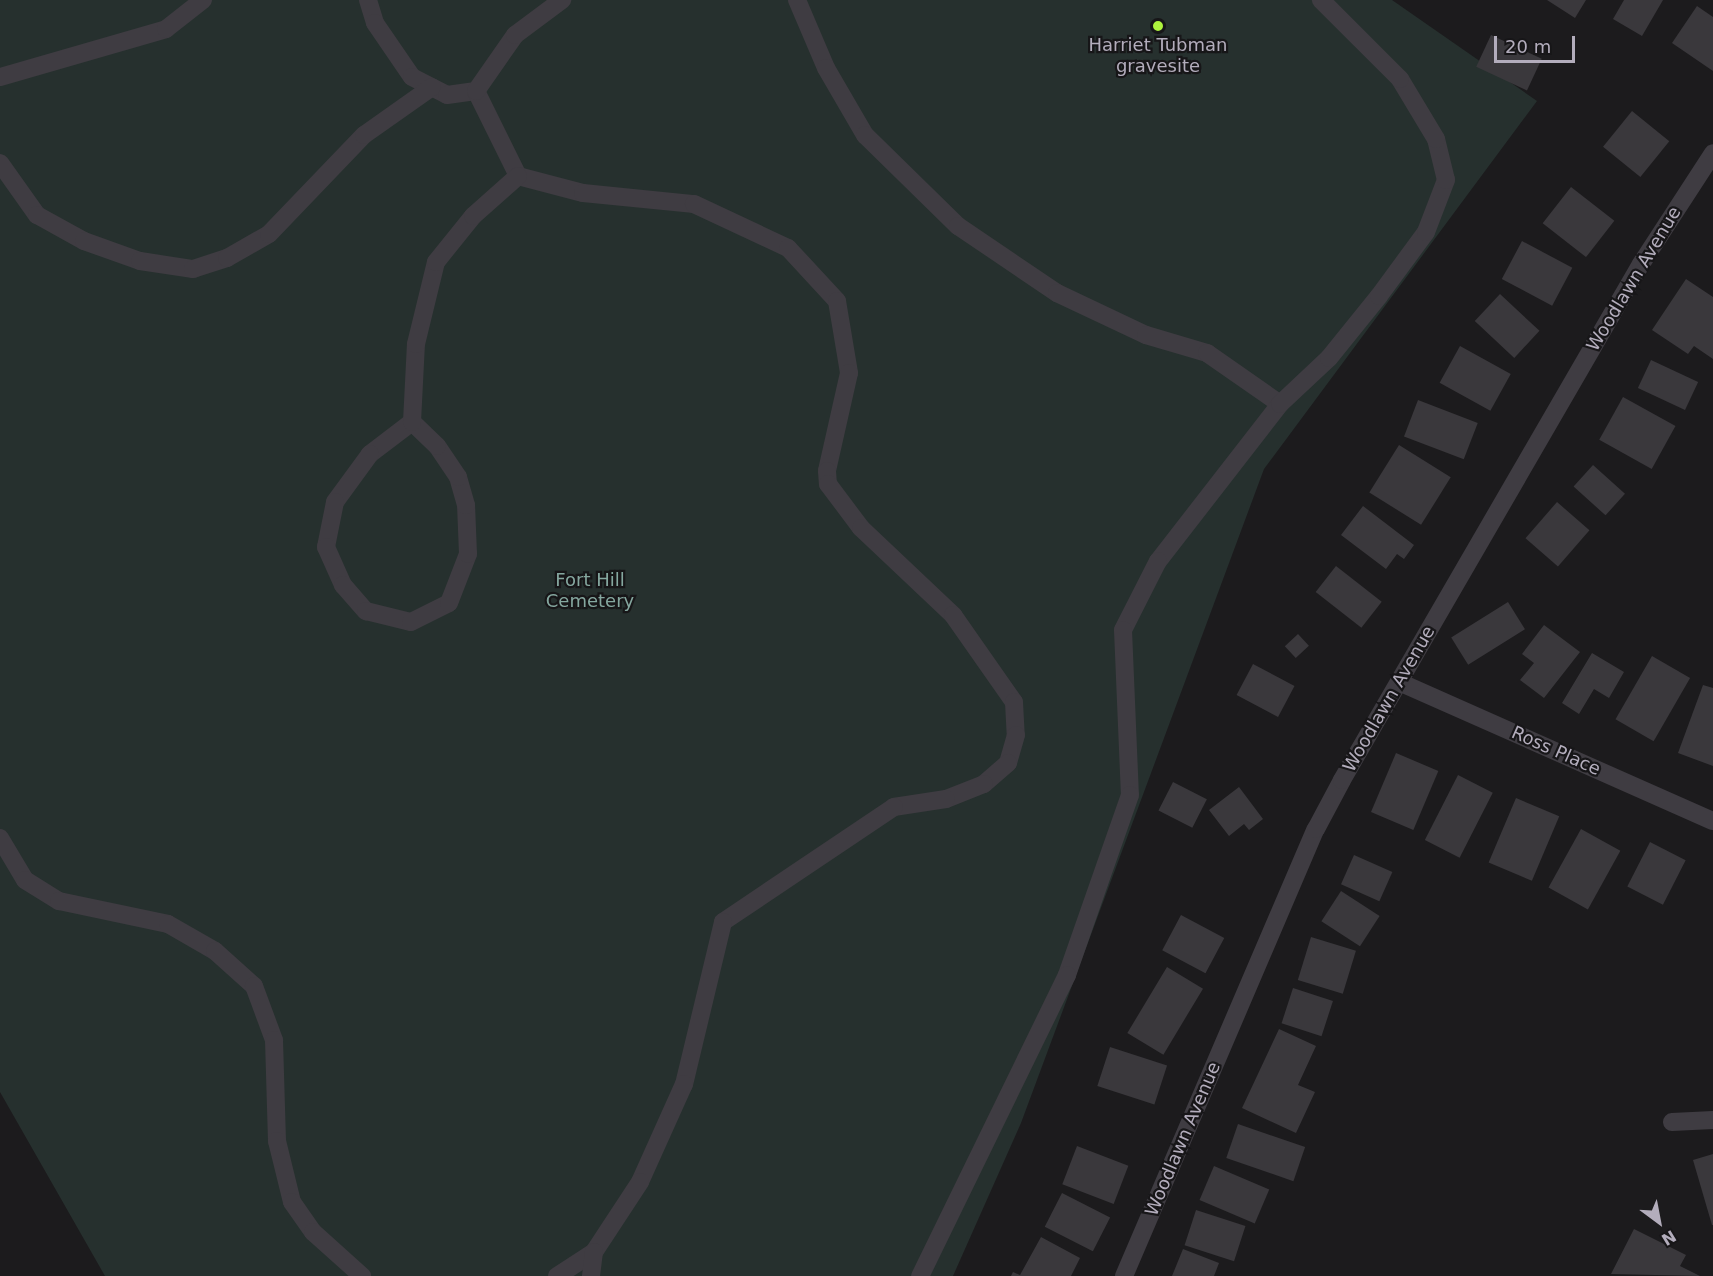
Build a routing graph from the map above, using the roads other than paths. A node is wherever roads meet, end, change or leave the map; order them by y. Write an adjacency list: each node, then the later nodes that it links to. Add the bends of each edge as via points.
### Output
1 (203, 0): 6 (street, via 166,29)
2 (368, 0): 7 (street, via 375,23 412,77)
3 (562, 0): 8 (street, via 515,35)
4 (797, 0): 12 (street, via 826,68 865,135 958,226 1057,293 1146,335 1208,353)
5 (1321, 0): 12 (street, via 1400,79 1436,139 1446,180 1426,232 1379,296 1329,358)
6 (0, 77)
7 (432, 87): 8 (street, via 447,95); 10 (street, via 364,135 269,234 227,258 193,269 140,261 84,241 37,215)
8 (476, 91): 11 (street)
9 (1713, 153): 14 (street, Woodlawn Avenue, via 1641,264)
10 (0, 163)
11 (518, 176): 13 (street, via 473,216 436,262 416,344); 19 (street, via 583,193 694,204 788,248 837,301 849,373 827,471 828,484 861,528 953,615 1014,702 1016,735 1008,762 984,784 946,799 894,807 723,922 684,1084 640,1182)
12 (1280, 404): 23 (street, via 1158,561 1123,630 1130,795 1067,975)
13 (412, 422): 13 (street, via 437,446 458,477 466,505 468,554 449,603 411,622 366,611 343,585 326,547 335,502 370,454)
14 (1399, 682): 15 (street, Ross Place); 24 (street, Woodlawn Avenue, via 1316,829)
15 (1713, 821)
16 (0, 838): 20 (street, via 25,880 59,901 168,924 215,951 254,986 274,1040 277,1141 292,1202 313,1232)
17 (1713, 1120): 18 (street)
18 (1672, 1122)
19 (594, 1252): 21 (street); 22 (street)
20 (362, 1276)
21 (557, 1276)
22 (591, 1276)
23 (920, 1276)
24 (1124, 1276)

